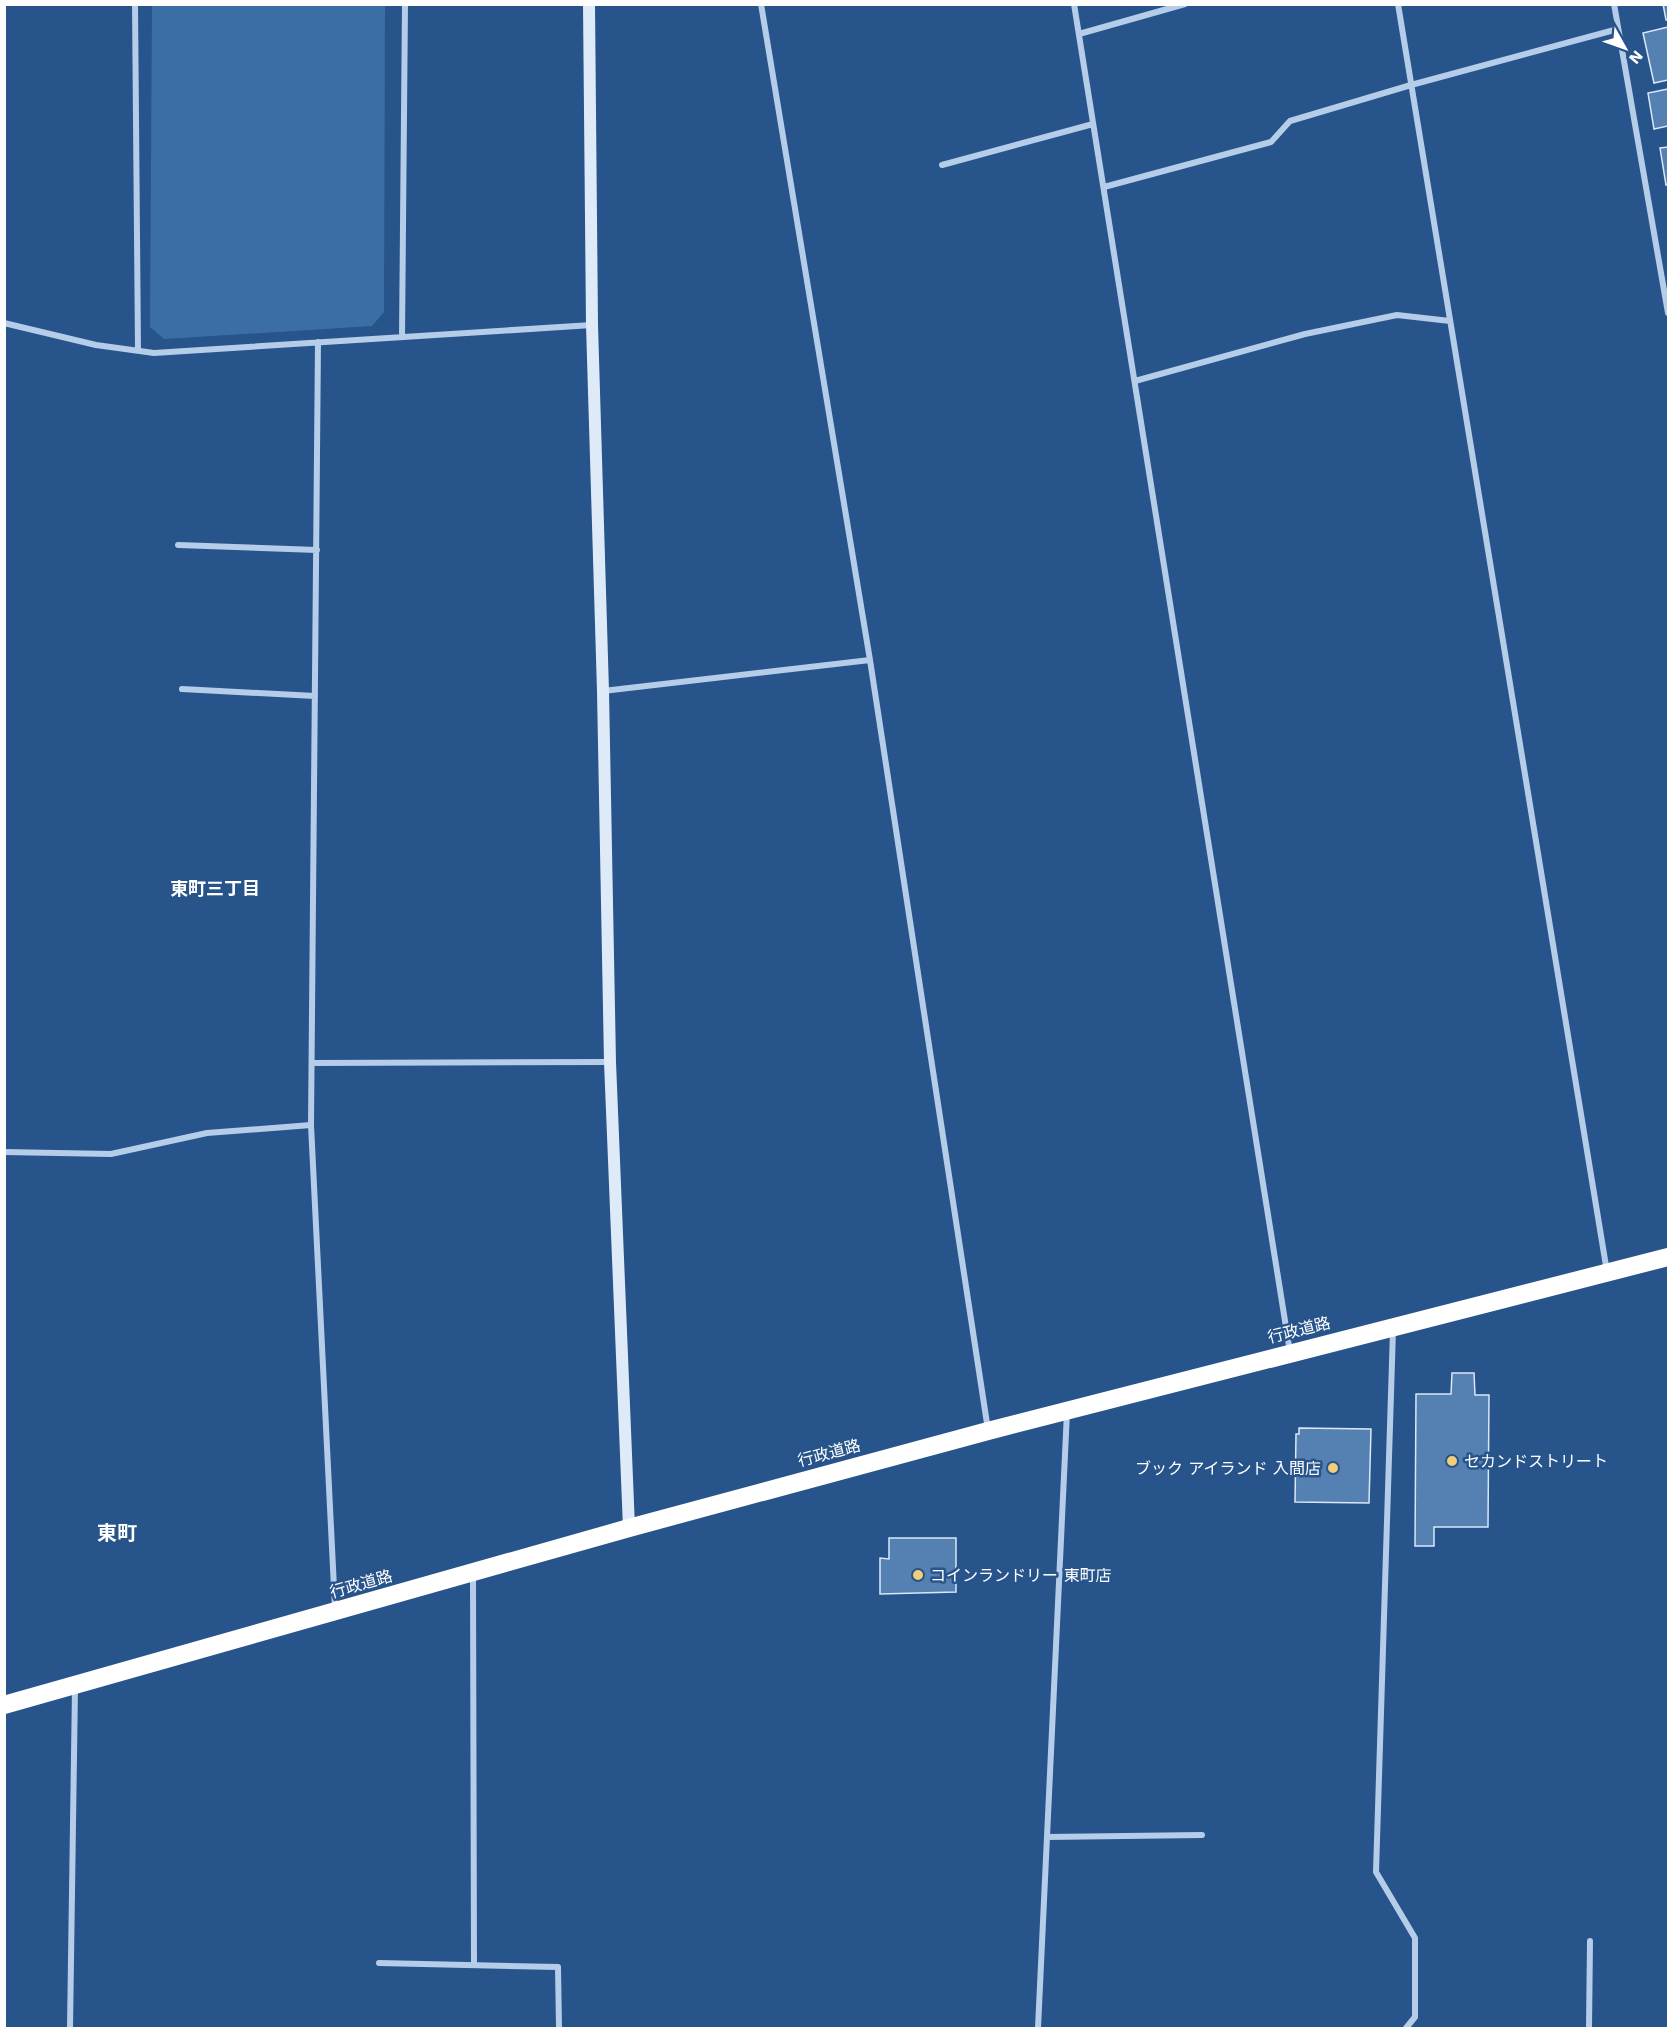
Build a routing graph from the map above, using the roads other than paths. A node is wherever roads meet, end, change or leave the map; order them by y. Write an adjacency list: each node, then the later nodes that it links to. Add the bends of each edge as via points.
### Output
1 (135, 4): 21 (street)
2 (405, 4): 19 (street)
3 (589, 4): 18 (street)
4 (761, 4): 25 (street)
5 (1074, 4): 10 (street)
6 (1185, 4): 10 (street)
7 (1398, 4): 11 (street)
8 (1614, 4): 9 (street)
9 (1618, 29): 11 (street); 15 (street)
10 (1079, 34): 12 (street)
11 (1411, 85): 14 (street, via 1290,121 1271,142); 16 (street)
12 (1093, 124): 13 (street); 14 (street)
13 (942, 165)
14 (1104, 187): 22 (street)
15 (1668, 313)
16 (1450, 321): 22 (street, via 1397,315 1305,334); 34 (street)
17 (4, 322): 21 (street, via 96,345)
18 (592, 325): 19 (street); 27 (street)
19 (402, 337): 20 (street)
20 (318, 342): 21 (street, via 154,353); 24 (street)
21 (138, 350)
22 (1136, 381): 36 (street)
23 (177, 545): 24 (street)
24 (317, 550): 28 (street)
25 (870, 660): 27 (street); 38 (street)
26 (182, 689): 28 (street)
27 (603, 691): 29 (street)
28 (315, 696): 30 (street)
29 (610, 1062): 30 (street); 39 (street)
30 (312, 1063): 31 (street)
31 (311, 1125): 32 (street, via 207,1133 111,1154); 41 (street)
32 (4, 1152)
33 (1668, 1257): 34 (highway, 行政道路)
34 (1607, 1272): 35 (highway, 行政道路)
35 (1393, 1326): 36 (highway, 行政道路); 52 (street, via 1376,1872 1415,1938 1414,2017)
36 (1290, 1352): 37 (highway, 行政道路)
37 (1068, 1410): 38 (highway, 行政道路); 45 (street)
38 (988, 1431): 39 (highway, 行政道路)
39 (628, 1528): 40 (highway, 行政道路)
40 (473, 1572): 41 (highway, 行政道路); 48 (street)
41 (336, 1611): 42 (highway, 行政道路)
42 (75, 1685): 43 (highway, 行政道路); 49 (street)
43 (4, 1705)
44 (1202, 1835): 45 (street)
45 (1047, 1837): 51 (street)
46 (1590, 1941): 53 (street)
47 (379, 1963): 48 (street)
48 (474, 1965): 50 (street, via 558,1967)
49 (70, 2028)
50 (559, 2028)
51 (1038, 2028)
52 (1406, 2028)
53 (1589, 2028)

